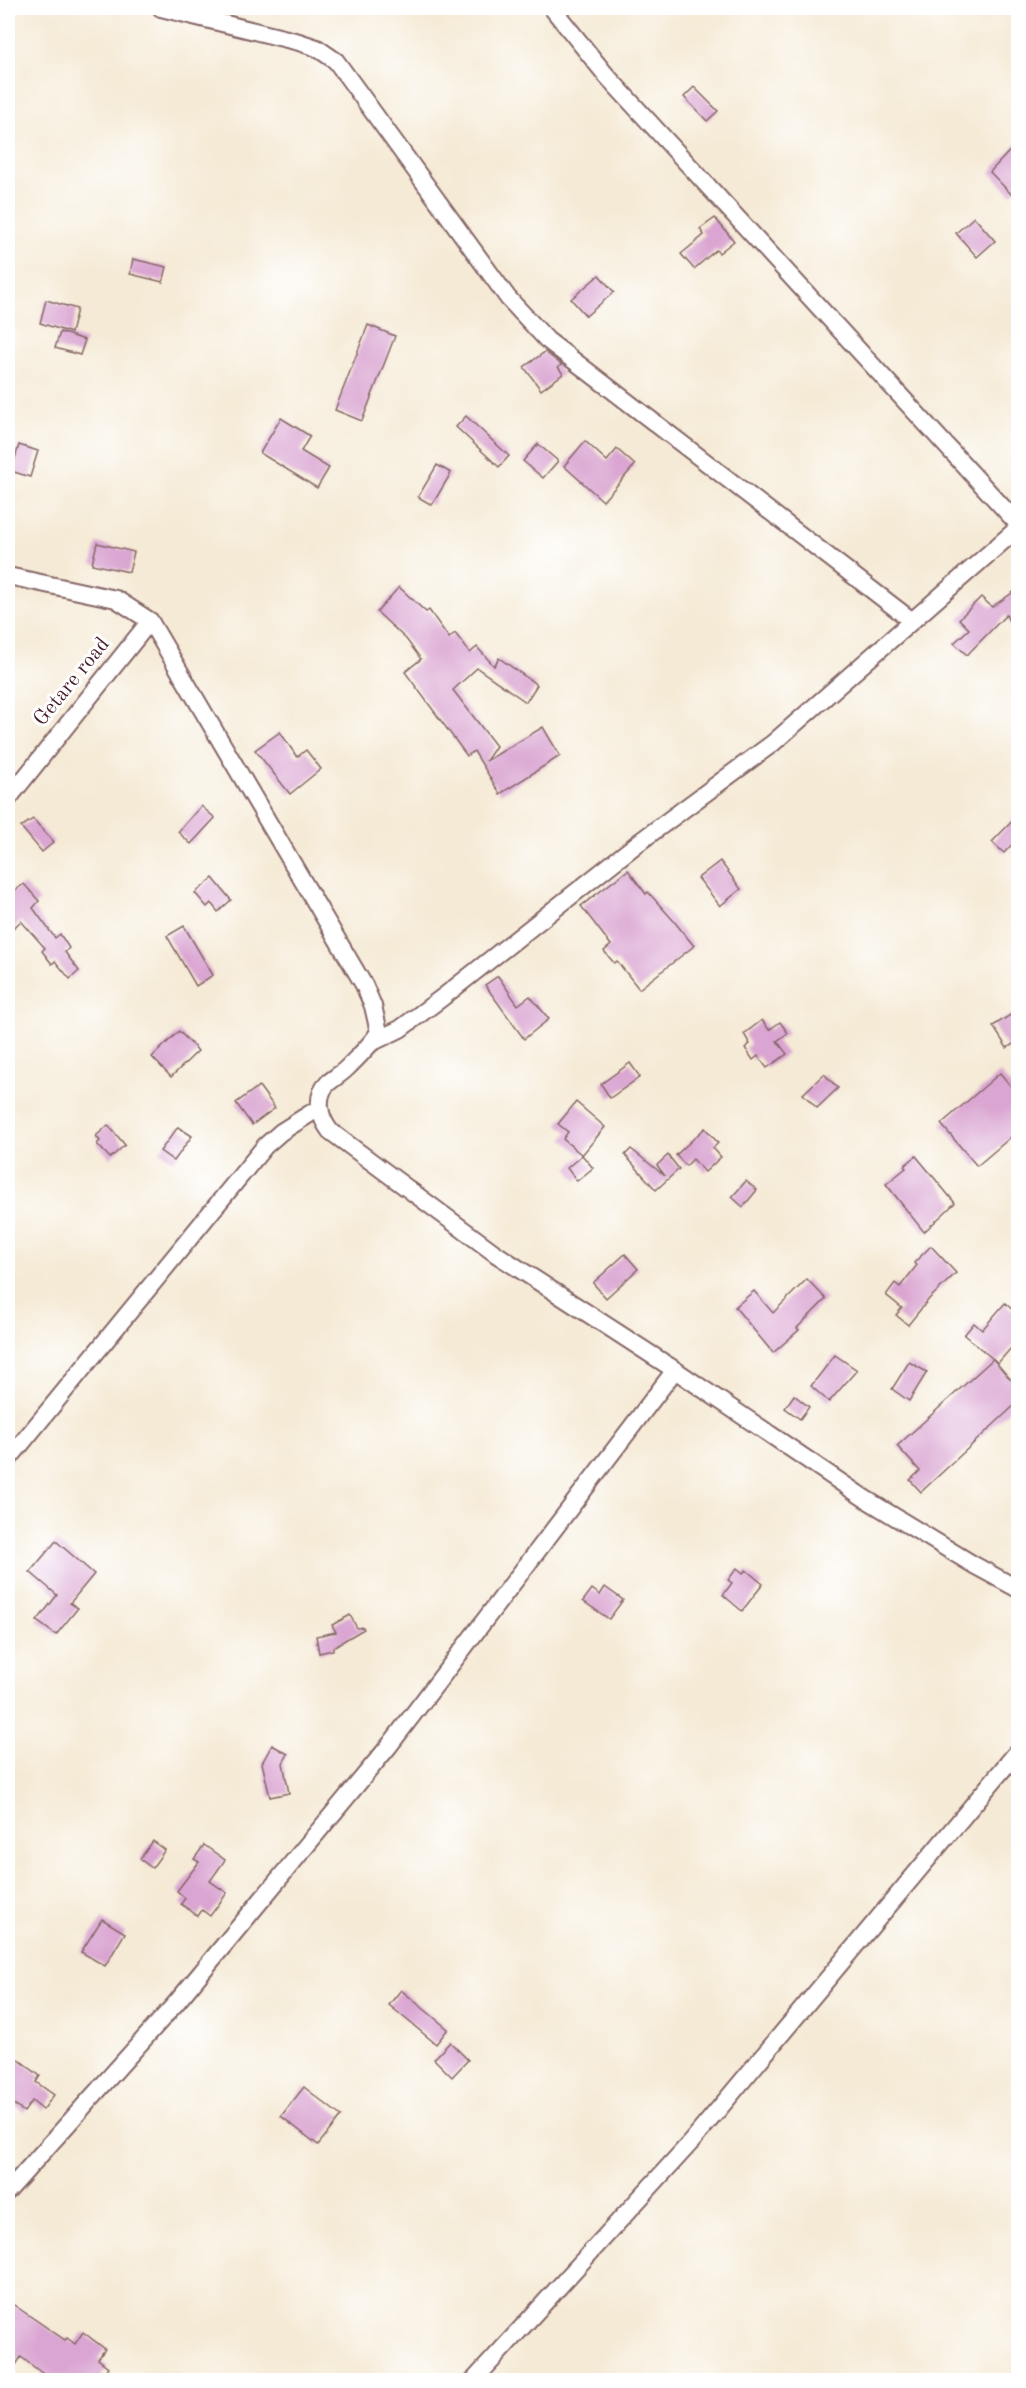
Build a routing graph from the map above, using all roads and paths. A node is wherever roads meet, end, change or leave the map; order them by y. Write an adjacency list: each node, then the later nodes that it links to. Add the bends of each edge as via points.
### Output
1 (161, 8): 5 (street, via 299,42 327,53 508,298 547,340)
2 (552, 8): 3 (street, via 606,75)
3 (1018, 526): 5 (street)
4 (8, 576): 6 (street, via 116,599)
5 (911, 620): 8 (street, via 772,743 638,843 443,998 400,1029)
6 (150, 621): 7 (street, Getare road); 8 (street, via 364,985 379,1032)
7 (8, 799)
8 (373, 1042): 9 (street, via 326,1085)
9 (320, 1108): 10 (street, via 330,1131 496,1254); 11 (street, via 265,1146)
10 (675, 1370): 12 (street, via 864,1498); 14 (street, via 389,1746 176,2003)
11 (8, 1460)
12 (1018, 1589)
13 (1018, 1751): 15 (street, via 693,2141)
14 (8, 2191)
15 (474, 2380)

